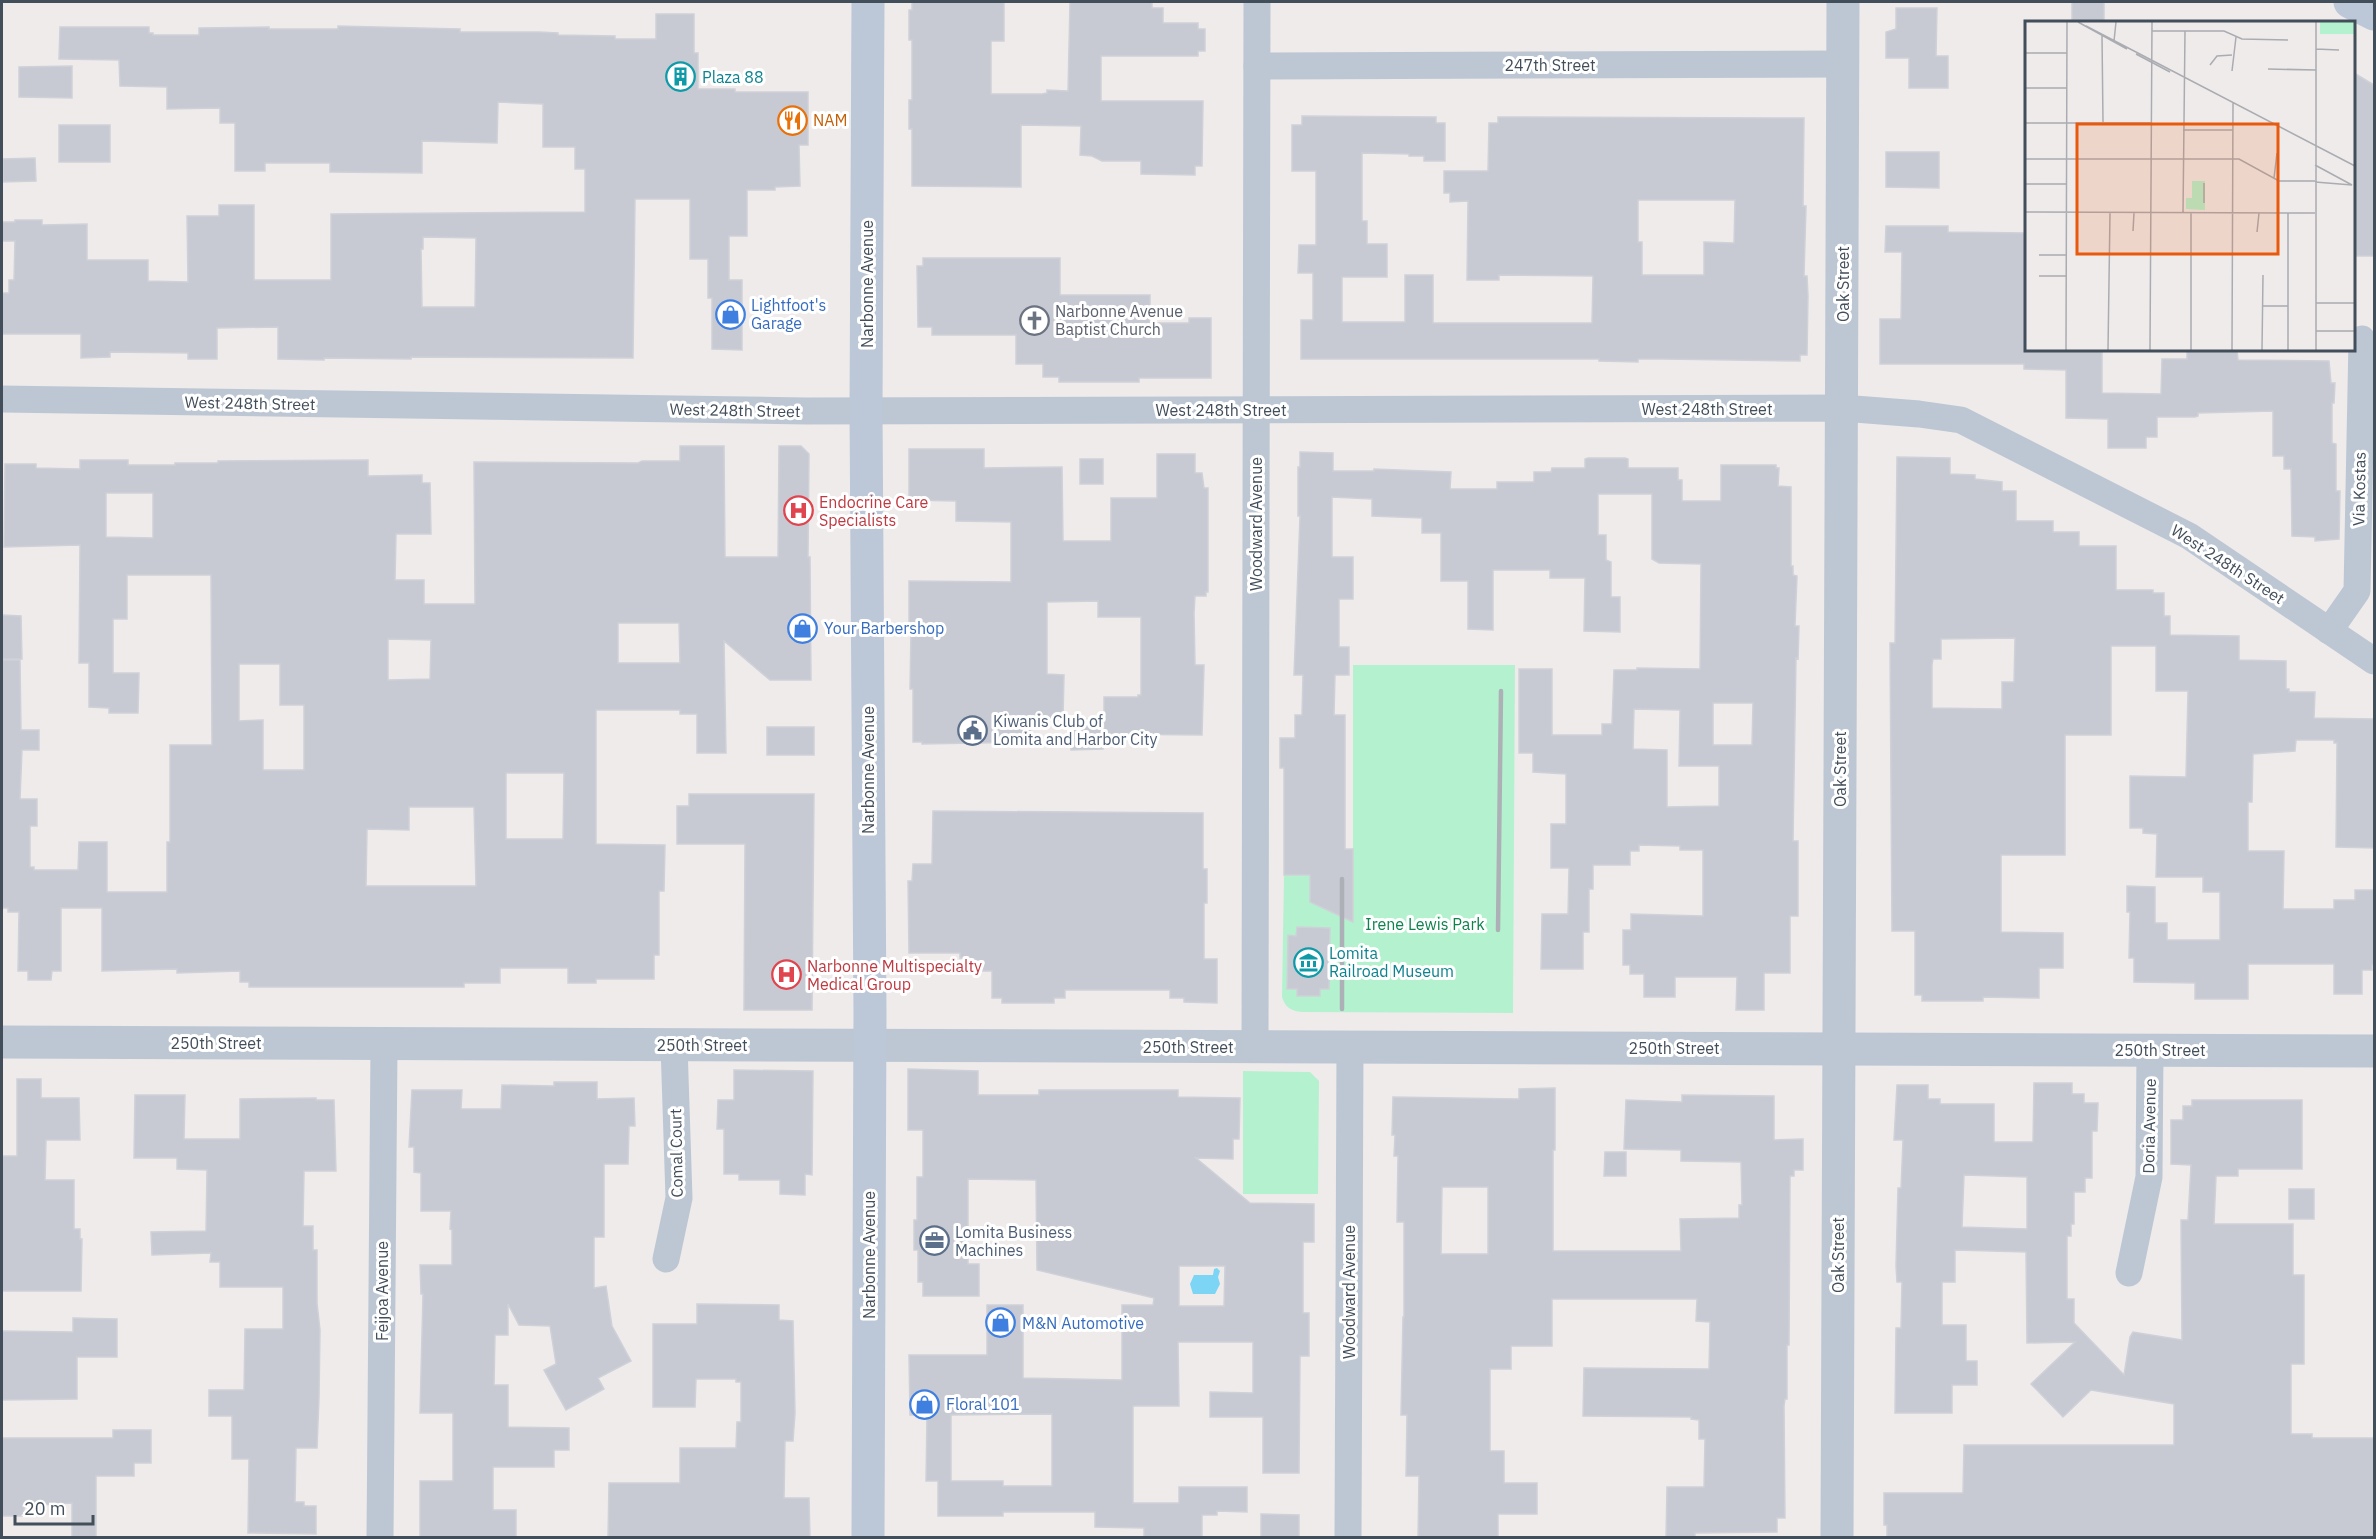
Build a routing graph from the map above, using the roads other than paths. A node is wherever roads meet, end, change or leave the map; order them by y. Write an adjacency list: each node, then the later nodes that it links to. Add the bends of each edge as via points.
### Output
1 (868, 2): 12 (main road, Narbonne Avenue)
2 (1257, 2): 7 (street, Woodward Avenue)
3 (1844, 2): 6 (street, Oak Street)
4 (2350, 2): 5 (main road)
5 (2374, 14)
6 (1844, 64): 7 (street, 247th Street); 10 (street, Oak Street)
7 (1257, 66): 11 (street, Woodward Avenue)
8 (2362, 339): 13 (street, Via Kostas, via 2356,591)
9 (2, 399): 12 (street, West 248th Street)
10 (1842, 408): 11 (street, West 248th Street); 13 (street, West 248th Street, via 1960,420 2189,536); 21 (street, Oak Street)
11 (1256, 410): 12 (street, West 248th Street); 19 (street, Woodward Avenue)
12 (866, 411): 18 (main road, Narbonne Avenue)
13 (2330, 631): 14 (street, West 248th Street)
14 (2374, 661)
15 (2, 1042): 16 (street, 250th Street)
16 (384, 1044): 17 (street, 250th Street); 26 (street, Feijoa Avenue)
17 (674, 1045): 18 (street, 250th Street); 24 (street, Comal Court, via 679,1198)
18 (870, 1046): 19 (street, 250th Street); 27 (main road, Narbonne Avenue)
19 (1255, 1047): 20 (street, 250th Street)
20 (1350, 1047): 21 (street, 250th Street); 28 (street, Woodward Avenue)
21 (1838, 1049): 22 (street, 250th Street); 29 (street, Oak Street)
22 (2150, 1050): 23 (street, 250th Street); 25 (street, Doria Avenue, via 2150,1177)
23 (2374, 1051)
24 (666, 1259)
25 (2129, 1273)
26 (380, 1538)
27 (868, 1538)
28 (1348, 1538)
29 (1837, 1538)

